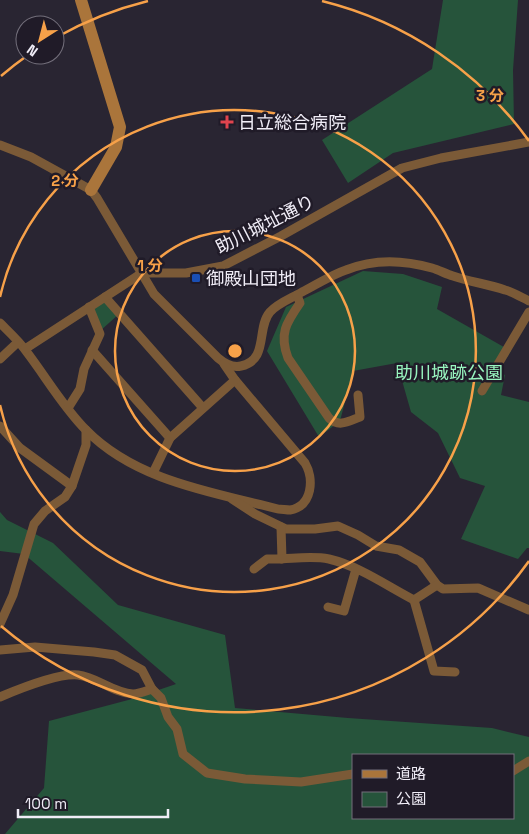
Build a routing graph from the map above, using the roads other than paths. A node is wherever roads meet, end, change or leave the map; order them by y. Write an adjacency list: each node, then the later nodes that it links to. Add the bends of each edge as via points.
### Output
1 (81, 0): 4 (street, via 120,126 116,147)
2 (529, 142): 5 (street, 助川城址通り, via 402,168 223,266 186,274)
3 (0, 145): 4 (street)
4 (91, 190): 5 (street)
5 (142, 273): 7 (street); 15 (street, via 160,301)
6 (297, 295): 8 (street, via 346,270 374,262 403,262 505,290); 15 (street, via 269,313 253,360 240,366); 18 (street, via 300,303 284,330 288,358 334,423 341,424 360,417)
7 (106, 297): 9 (street); 20 (street)
8 (529, 301)
9 (89, 307): 12 (street); 13 (street, via 100,334)
10 (529, 312): 17 (street)
11 (0, 323): 12 (street)
12 (21, 345): 14 (street); 19 (street)
13 (92, 350): 19 (street, via 80,389); 23 (street)
14 (0, 359)
15 (224, 364): 16 (street)
16 (236, 380): 20 (street); 26 (street, via 305,463 312,481 306,499 291,510)
17 (482, 391)
18 (358, 395)
19 (68, 408): 22 (street)
20 (203, 408): 23 (street)
21 (0, 426): 25 (street, via 20,448)
22 (86, 430): 24 (street, via 116,454); 25 (street, via 86,444)
23 (170, 438): 24 (street)
24 (153, 473): 26 (street)
25 (72, 486): 35 (street, via 65,497 45,511 34,524 13,595)
26 (228, 496): 27 (street)
27 (281, 527): 28 (street); 31 (street, via 338,526 376,546 399,550 420,562)
28 (282, 559): 29 (street, via 267,558); 30 (street, via 304,556 330,559)
29 (254, 569)
30 (356, 569): 32 (street); 33 (street, via 344,611)
31 (436, 585): 32 (street); 34 (street, via 443,589 478,588)
32 (414, 600): 37 (street, via 434,671)
33 (328, 607)
34 (529, 610)
35 (0, 624)
36 (0, 650): 38 (street, via 34,647 115,655 142,670)
37 (455, 672)
38 (152, 690): 39 (street, via 134,694 78,675 62,676); 42 (street, via 161,698 177,729 183,754 207,772 245,779 301,782)
39 (0, 697)
40 (529, 761): 41 (street)
41 (514, 770)
42 (352, 774)

